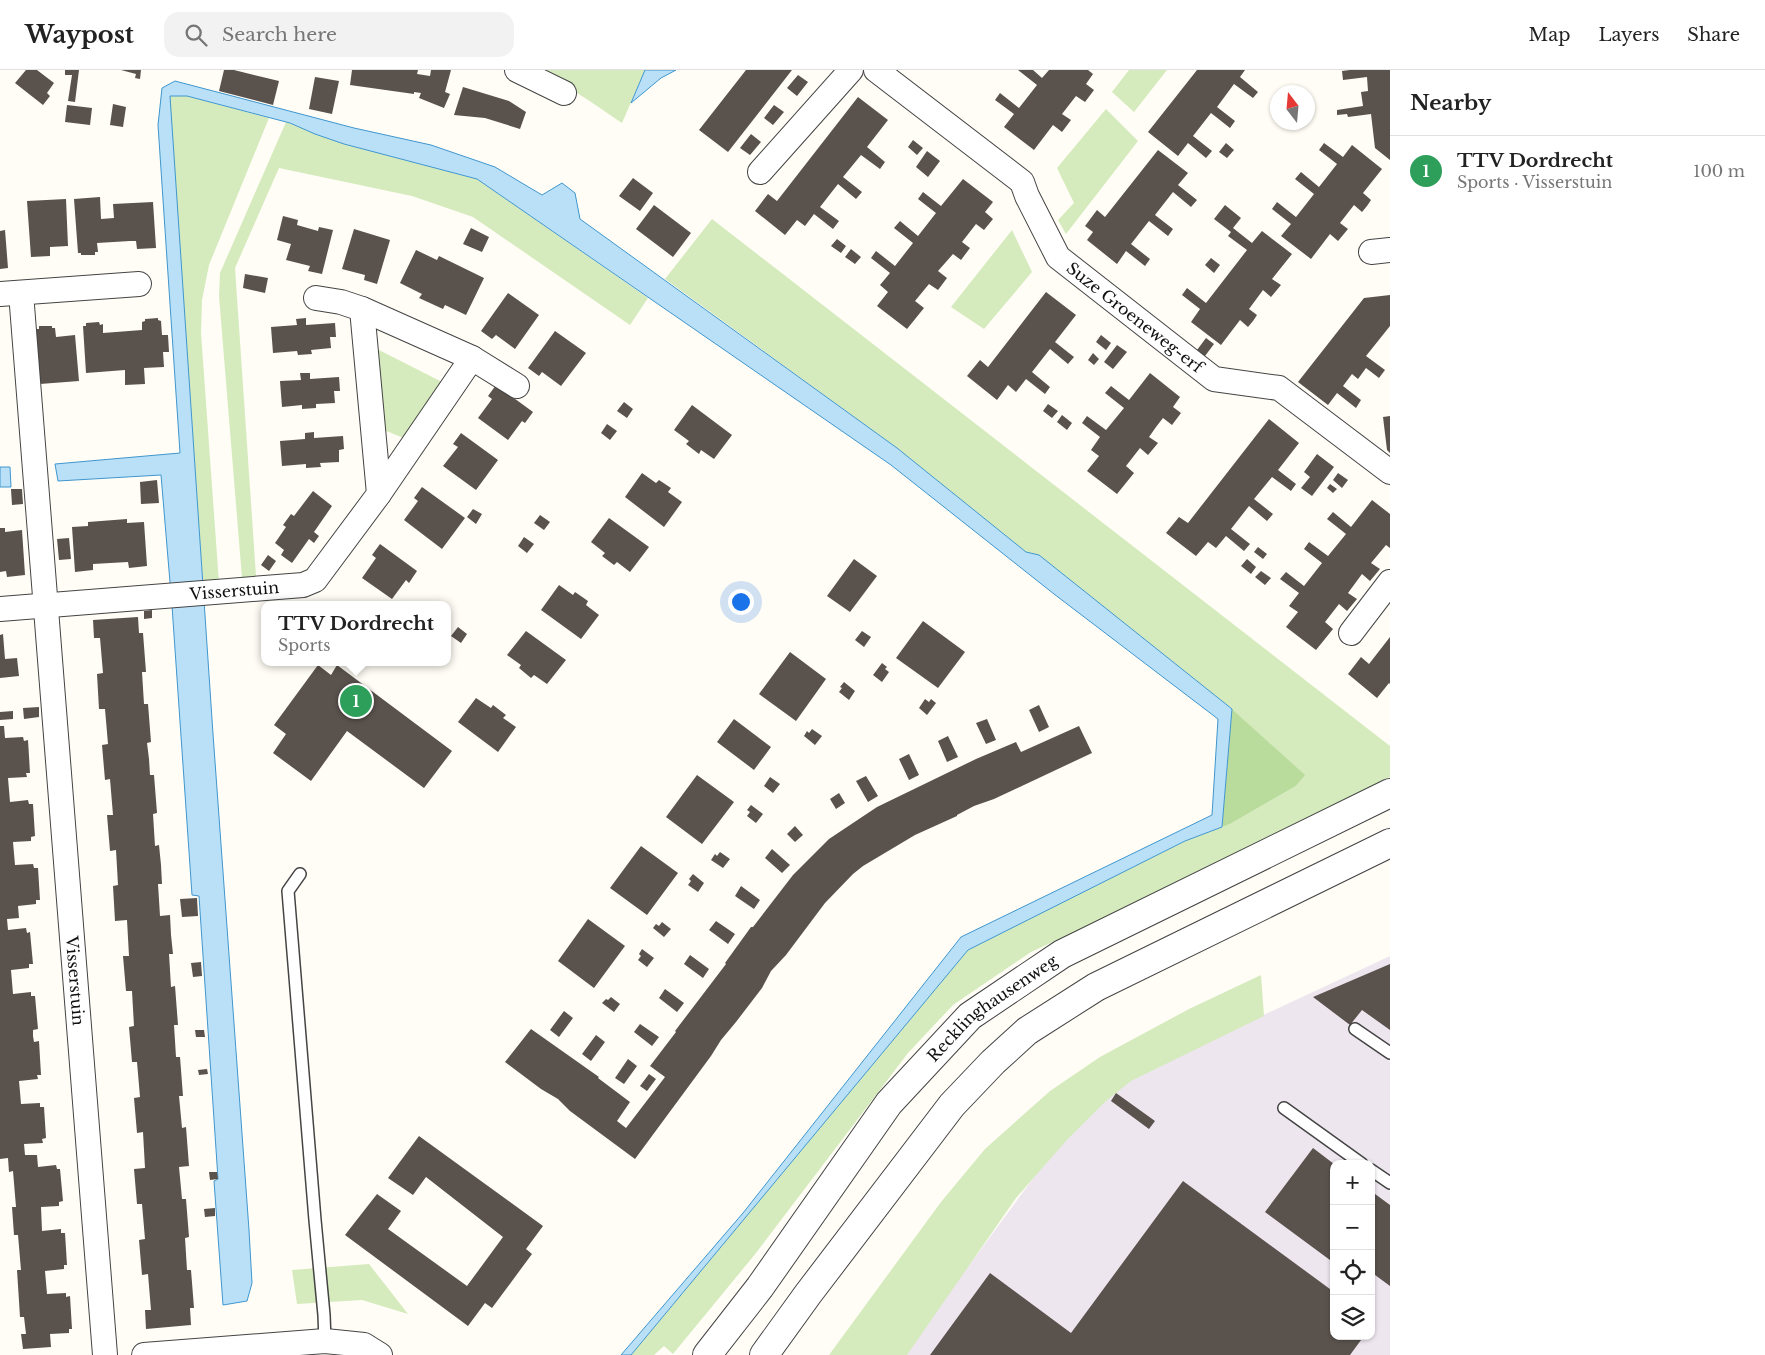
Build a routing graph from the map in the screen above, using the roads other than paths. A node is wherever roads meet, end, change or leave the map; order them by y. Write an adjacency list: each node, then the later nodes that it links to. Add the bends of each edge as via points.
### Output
1 (517, 70): 4 (street)
2 (851, 70): 5 (street)
3 (876, 70): 12 (street, Suze Groeneweg-erf, via 1022,182 1058,257 1214,379 1279,388)
4 (564, 93)
5 (760, 172)
6 (139, 284): 7 (street, Visserstuin)
7 (11, 294): 15 (street, Visserstuin)
8 (316, 298): 9 (street)
9 (362, 309): 10 (street); 13 (street)
10 (472, 358): 11 (street); 13 (street, Visserstuin)
11 (517, 386)
12 (1390, 472)
13 (379, 494): 15 (street, Visserstuin, via 315,580 303,585)
14 (1390, 582): 17 (street)
15 (45, 606): 16 (street, Visserstuin); 28 (street, Visserstuin)
16 (0, 608)
17 (1351, 633)
18 (1390, 794): 31 (street, Recklinghausenweg, via 1062,954 970,1016 889,1103 760,1287)
19 (1390, 842): 32 (street, via 1096,987 1027,1031 952,1105)
20 (300, 874): 27 (lane, via 288,891)
21 (1355, 1029): 22 (lane)
22 (1390, 1053)
23 (1284, 1108): 24 (lane)
24 (1356, 1160)
25 (1375, 1173): 26 (lane)
26 (1390, 1183)
27 (325, 1341): 29 (street); 30 (street, via 364,1345)
28 (105, 1355)
29 (144, 1355)
30 (380, 1355)
31 (707, 1355)
32 (764, 1355)

